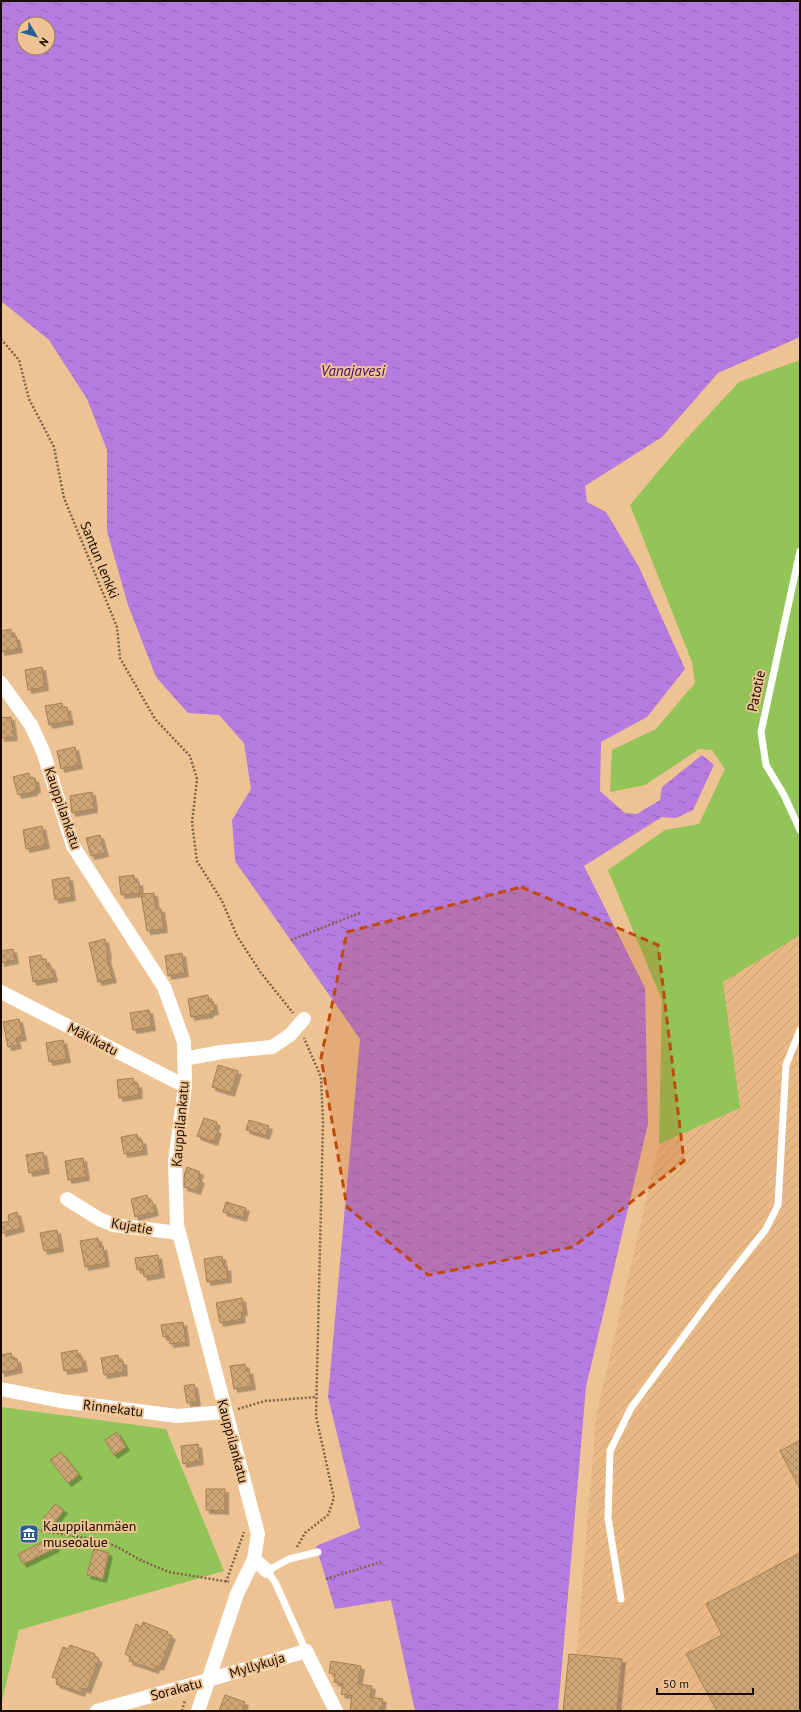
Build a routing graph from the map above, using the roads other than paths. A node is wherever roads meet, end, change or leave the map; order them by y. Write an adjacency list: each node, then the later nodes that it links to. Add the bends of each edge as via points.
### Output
1 (800, 551): 3 (lane, Patotie, via 760,732 766,765 784,795)
2 (1, 683): 7 (street, Kauppilankatu, via 31,725 43,751 73,846 164,987 184,1042)
3 (800, 830)
4 (1, 992): 8 (street, Mäkikatu)
5 (302, 1022): 7 (street, via 290,1035 272,1047)
6 (800, 1030): 16 (lane, via 786,1065 778,1205 766,1229 631,1408 610,1451 608,1518)
7 (184, 1059): 8 (street, Kauppilankatu)
8 (185, 1086): 10 (street, Kauppilankatu, via 175,1161)
9 (67, 1199): 10 (street, Kujatie, via 99,1219 114,1225)
10 (179, 1233): 12 (street, Kauppilankatu)
11 (1, 1389): 12 (street, Rinnekatu, via 62,1402 177,1416)
12 (225, 1412): 14 (street, Kauppilankatu, via 258,1534)
13 (318, 1552): 15 (lane, via 289,1559)
14 (254, 1559): 15 (street); 18 (street, Kauppilankatu, via 241,1584)
15 (267, 1571): 17 (lane, via 275,1582)
16 (621, 1599)
17 (306, 1650): 18 (street, Myllykuja); 21 (street)
18 (208, 1680): 19 (street, Sorakatu); 20 (street, Kauppilankatu)
19 (97, 1711)
20 (198, 1711)
21 (336, 1711)

